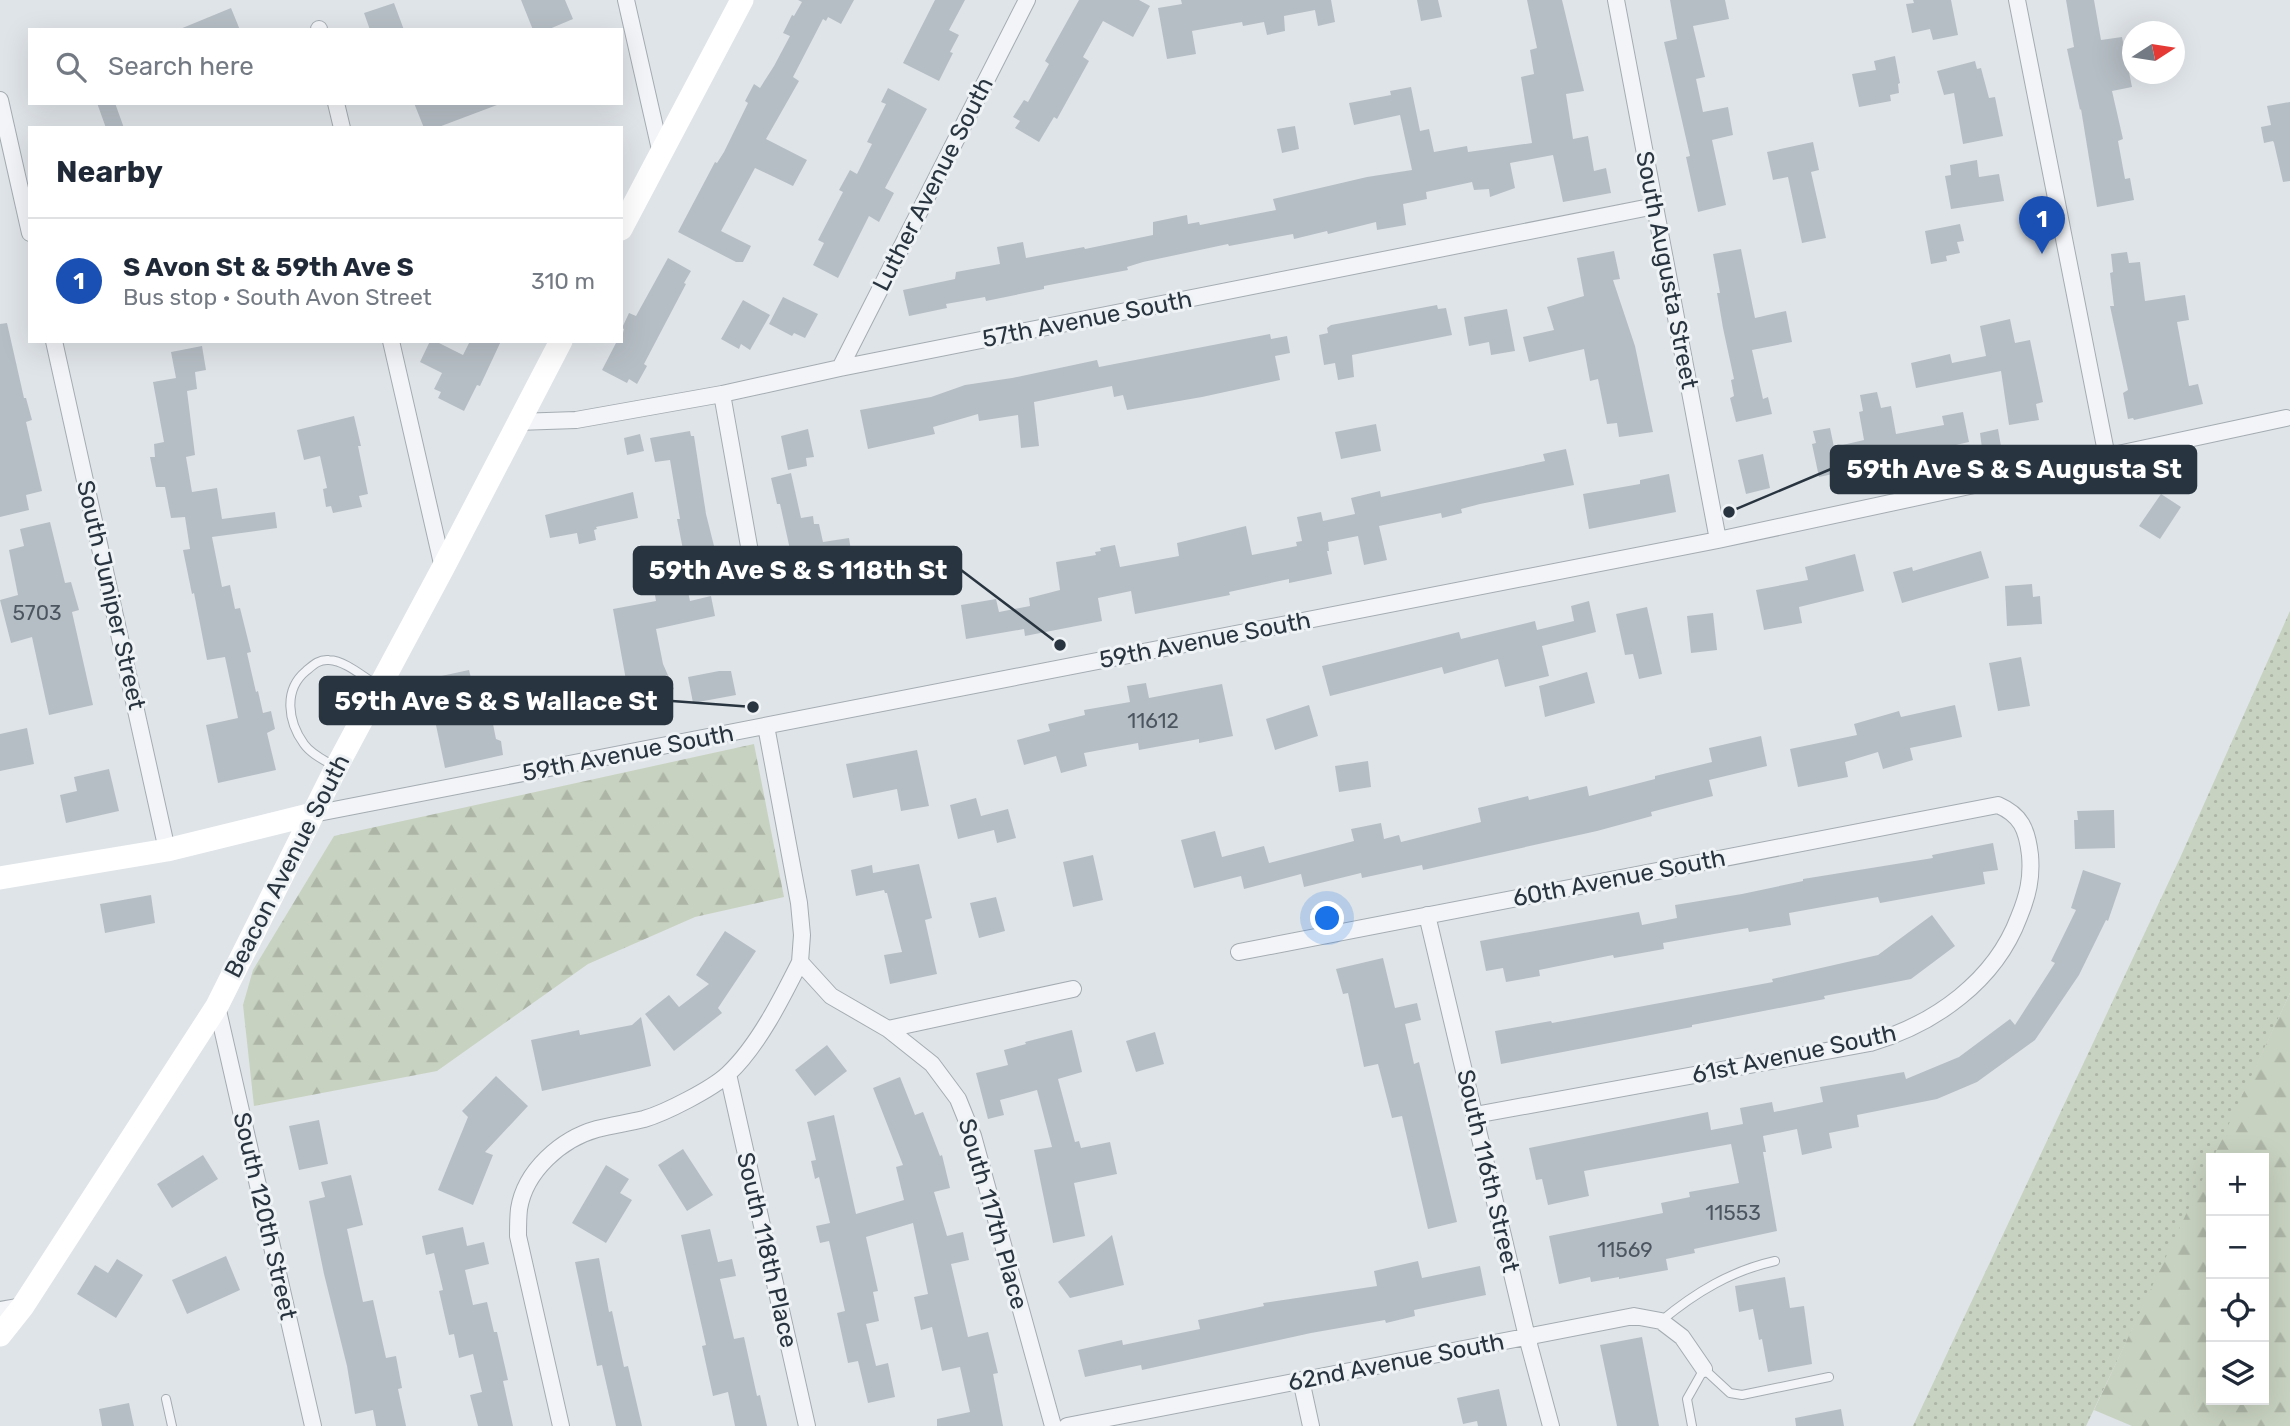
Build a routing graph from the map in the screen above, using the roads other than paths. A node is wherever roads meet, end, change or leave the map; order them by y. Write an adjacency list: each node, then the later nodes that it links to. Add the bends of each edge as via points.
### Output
1 (626, 0): 9 (street)
2 (742, 0): 9 (street)
3 (1027, 0): 16 (street, Luther Avenue South)
4 (1616, 0): 10 (street, South Augusta Street)
5 (2017, 0): 20 (street)
6 (0, 100): 11 (street)
7 (336, 105): 8 (street)
8 (342, 126)
9 (661, 154): 12 (street)
10 (1656, 206): 16 (street, 57th Avenue South); 21 (street, South Augusta Street)
11 (28, 224)
12 (623, 225)
13 (54, 343): 29 (street, South Juniper Street)
14 (391, 343): 22 (street)
15 (560, 343): 19 (street, Beacon Avenue South)
16 (840, 368): 17 (street, 57th Avenue South)
17 (722, 394): 19 (street, 57th Avenue South, via 576,420); 23 (street)
18 (2286, 418): 20 (street, 59th Avenue South)
19 (517, 422): 22 (street, Beacon Avenue South)
20 (2107, 457): 21 (street, 59th Avenue South)
21 (1718, 540): 25 (street, 59th Avenue South)
22 (443, 568): 24 (street, Beacon Avenue South)
23 (755, 580)
24 (379, 687): 26 (street, Beacon Avenue South); 26 (lane, via 332,660 314,664 293,688 290,710 297,732 304,745)
25 (766, 726): 28 (street, 59th Avenue South); 33 (street, via 799,903)
26 (336, 768): 28 (street, Beacon Avenue South)
27 (1998, 804): 31 (street, 60th Avenue South); 38 (street, 61st Avenue South, via 2014,812 2024,827 2032,875 2026,898 1996,962 1975,985 1920,1024 1870,1043)
28 (313, 814): 29 (street, 59th Avenue South); 35 (street, Beacon Avenue South)
29 (167, 850): 30 (street, 59th Avenue South)
30 (0, 878)
31 (1427, 915): 32 (street, 60th Avenue South); 38 (street, South 116th Street)
32 (1240, 951)
33 (800, 962): 36 (street, via 831,996); 37 (street, via 777,1008)
34 (1073, 989): 36 (street)
35 (217, 1006): 40 (street, Beacon Avenue South); 49 (street, South 120th Street)
36 (888, 1029): 52 (street, South 117th Place, via 932,1064 958,1099 973,1136)
37 (728, 1074): 50 (street, via 671,1109 561,1144 526,1188 518,1236); 51 (street, South 118th Place)
38 (1475, 1115): 43 (street, South 116th Street)
39 (1775, 1261): 41 (lane, via 1748,1267 1692,1296)
40 (11, 1308): 42 (street, Beacon Avenue South)
41 (1661, 1321): 43 (street, 62nd Avenue South, via 1634,1316); 44 (street, via 1682,1337)
42 (0, 1335)
43 (1527, 1337): 46 (street, 62nd Avenue South); 55 (street, South 116th Street)
44 (1704, 1369): 45 (lane, via 1730,1393 1742,1395); 56 (lane, via 1687,1399)
45 (1829, 1377)
46 (1301, 1380): 53 (street, 62nd Avenue South); 54 (street)
47 (166, 1399): 48 (lane)
48 (172, 1426)
49 (313, 1426)
50 (561, 1426)
51 (807, 1426)
52 (1053, 1426)
53 (1067, 1426)
54 (1311, 1426)
55 (1551, 1426)
56 (1692, 1426)

